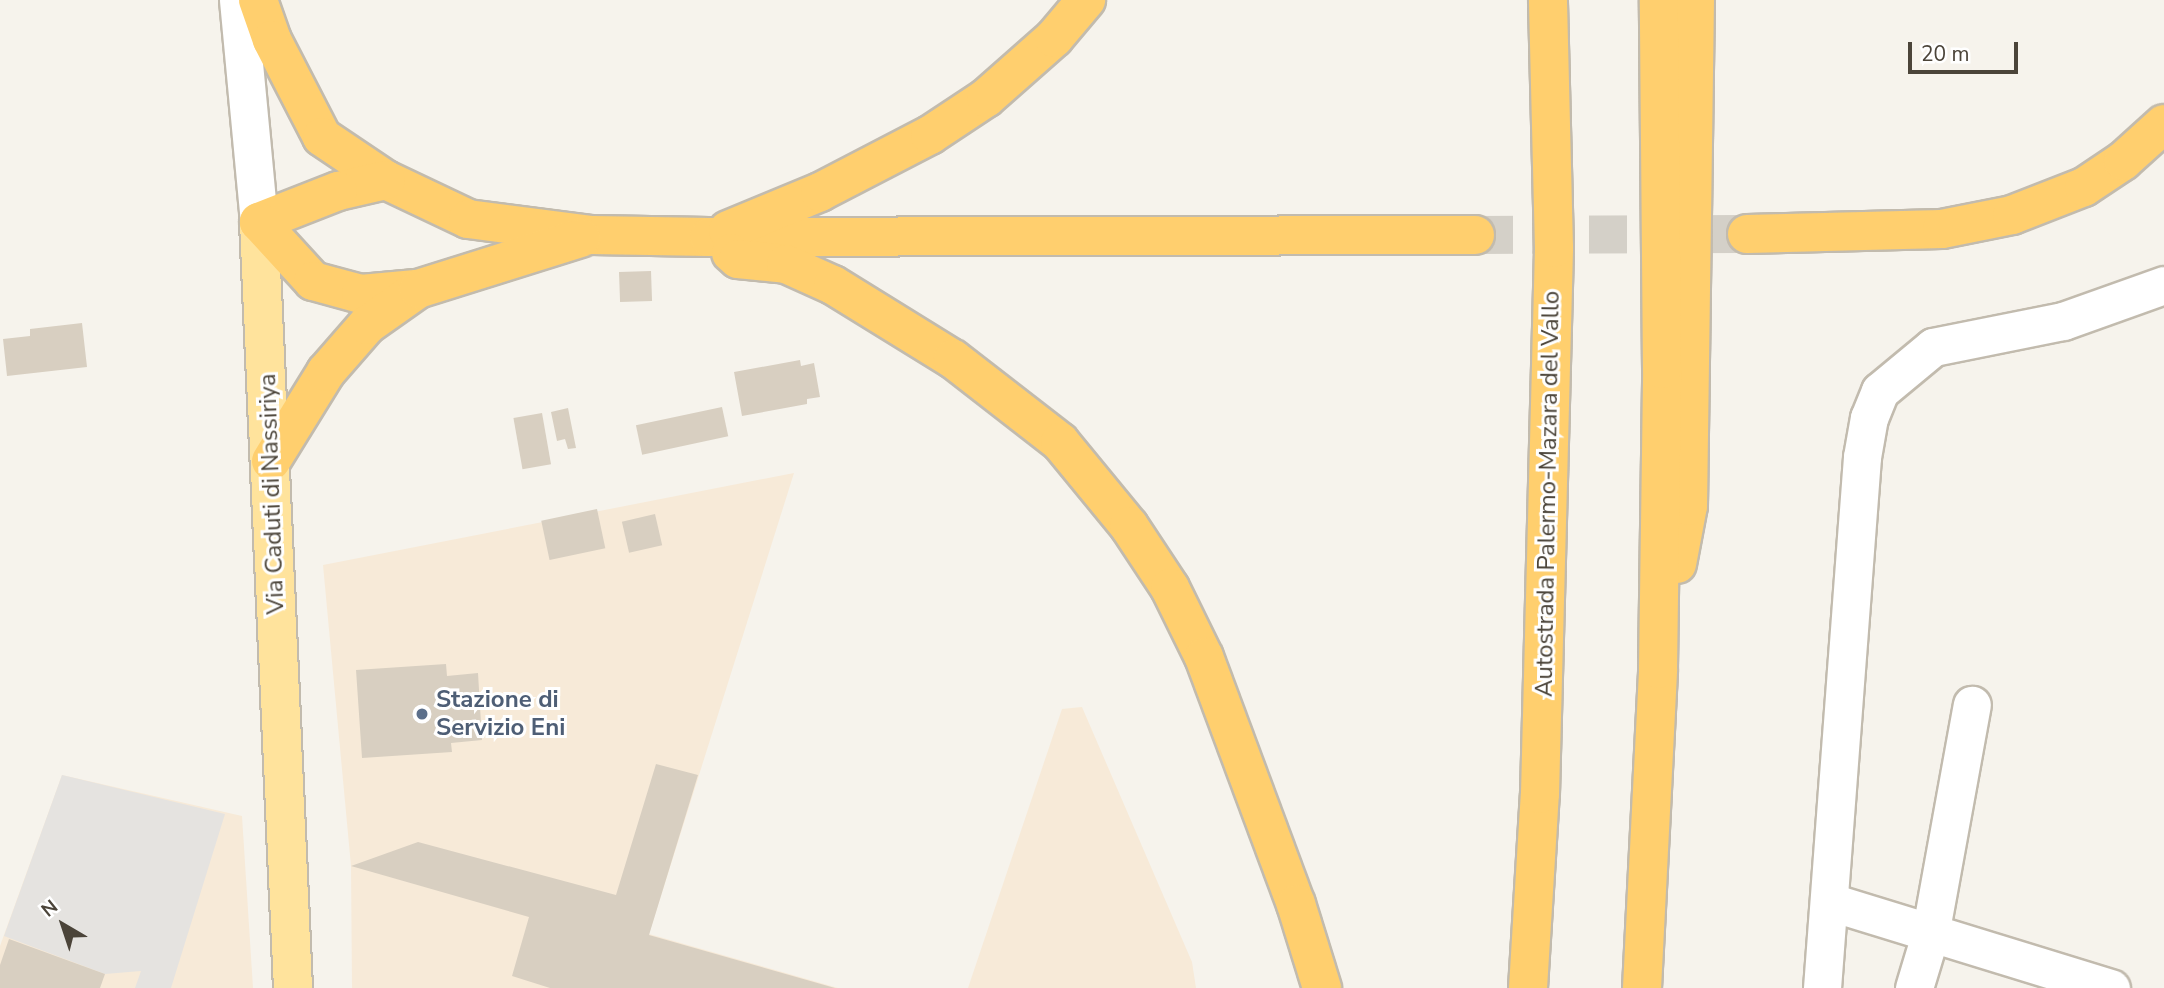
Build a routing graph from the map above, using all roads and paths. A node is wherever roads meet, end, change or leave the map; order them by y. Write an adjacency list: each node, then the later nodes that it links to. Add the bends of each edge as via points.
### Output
1 (238, 0): 9 (street, Via Caduti di Nassiriya)
2 (258, 0): 8 (highway, via 272,40 322,136)
3 (1086, 0): 13 (highway, via 1054,38 986,98 930,135 820,192)
4 (1548, 0): 23 (highway, Autostrada Palermo-Mazara del Vallo, via 1554,248 1540,794)
5 (1659, 0): 17 (highway, via 1662,369)
6 (1695, 0): 17 (highway, via 1688,506)
7 (2164, 124): 10 (highway, via 2123,161 2084,187 2012,215 1942,229)
8 (386, 180): 9 (highway, via 338,191); 11 (highway, via 468,219)
9 (259, 222): 15 (highway, via 313,281 361,294); 16 (main road, Via Caduti di Nassiriya)
10 (1747, 234)
11 (592, 235): 13 (highway); 15 (highway)
12 (1475, 235): 13 (highway)
13 (709, 237): 22 (highway, via 738,259 786,264 833,285 953,359 1060,443 1129,526 1170,588 1204,657 1296,904)
14 (2164, 285): 19 (street, via 2063,321 1933,347 1880,391 1869,418 1862,457)
15 (418, 289): 16 (highway, via 367,325 326,373)
16 (271, 461): 21 (main road, Via Caduti di Nassiriya)
17 (1657, 669): 24 (highway)
18 (1972, 705): 20 (street)
19 (1831, 902): 20 (street); 25 (street)
20 (1930, 935): 26 (street); 27 (street)
21 (292, 988)
22 (1322, 988)
23 (1528, 988)
24 (1642, 988)
25 (1822, 988)
26 (1914, 988)
27 (2112, 988)

